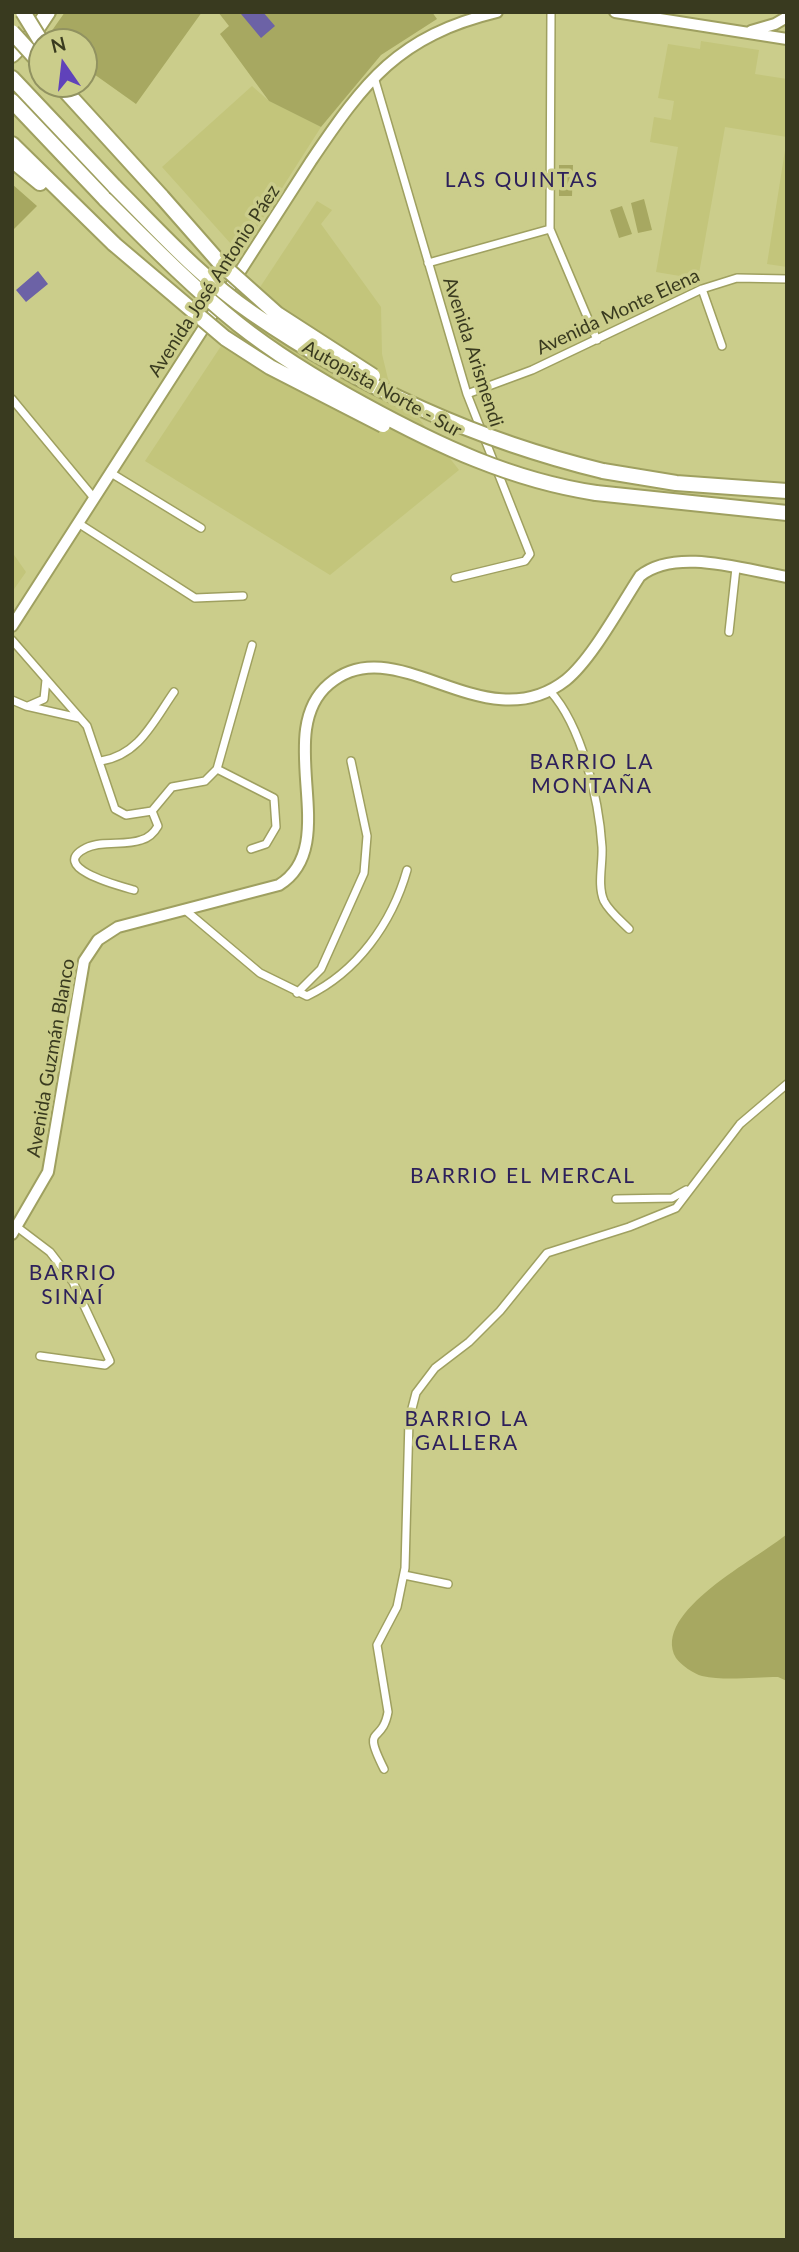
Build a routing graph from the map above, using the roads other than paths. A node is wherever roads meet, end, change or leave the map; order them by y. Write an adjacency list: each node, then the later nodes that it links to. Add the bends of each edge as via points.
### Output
1 (23, 12): 7 (highway, bridge)
2 (48, 12): 12 (highway)
3 (497, 12): 13 (street, Avenida José Antonio Páez, via 422,41)
4 (551, 12): 21 (street)
5 (615, 12): 9 (street)
6 (787, 17): 9 (street)
7 (33, 28)
8 (12, 32): 11 (highway, bridge)
9 (742, 33): 10 (street)
10 (787, 39)
11 (28, 50)
12 (12, 55)
13 (374, 77): 23 (street, Avenida Arismendi); 32 (street, Avenida José Antonio Páez, via 318,151)
14 (12, 78): 29 (highway, Autopista Norte - Sur, bridge, via 214,282 251,313)
15 (72, 98): 20 (highway)
16 (83, 98): 20 (highway)
17 (12, 101): 31 (highway, Autopista Norte - Sur, bridge, via 168,262 239,325 309,374)
18 (12, 144): 22 (highway)
19 (12, 160): 22 (highway)
20 (162, 197): 29 (highway, bridge, via 220,263 277,314 369,373)
21 (550, 229): 23 (street); 26 (street)
22 (114, 244): 31 (highway, bridge, via 225,338 270,367 386,426)
23 (428, 263): 28 (street, Avenida Arismendi)
24 (787, 279): 25 (street, Avenida Monte Elena, via 737,278)
25 (702, 289): 26 (street, Avenida Monte Elena); 27 (street)
26 (597, 340): 28 (street, Avenida Monte Elena)
27 (722, 346)
28 (467, 394): 40 (street, Avenida Arismendi, via 530,554 525,561)
29 (390, 396): 33 (highway, Autopista Norte - Sur, bridge, via 451,424 544,457 676,483)
30 (12, 399): 34 (street)
31 (431, 441): 35 (highway, Autopista Norte - Sur, bridge, via 550,486)
32 (111, 473): 34 (street, Avenida José Antonio Páez); 37 (street)
33 (787, 491)
34 (94, 498): 36 (street, Avenida José Antonio Páez)
35 (787, 513)
36 (78, 523): 41 (street, via 195,598); 42 (street, Avenida José Antonio Páez)
37 (201, 527)
38 (736, 568): 39 (street, Avenida Guzmán Blanco); 43 (street); 47 (street, Avenida Guzmán Blanco, via 682,561 652,567 640,576 583,661)
39 (787, 577)
40 (455, 578)
41 (243, 596)
42 (12, 626)
43 (729, 632)
44 (12, 640): 46 (street)
45 (252, 645): 54 (street)
46 (46, 679): 50 (street, via 44,699); 51 (street)
47 (550, 691): 59 (street, Avenida Guzmán Blanco, via 532,698 495,699 460,693 393,667 372,666 330,682 307,717 307,847 292,877 279,885); 60 (street, via 574,727 594,799 602,847 601,892)
48 (174, 692): 52 (street, via 138,745 127,754)
49 (12, 700): 50 (street)
50 (26, 706): 51 (street)
51 (79, 719): 52 (street, via 92,735)
52 (101, 761): 55 (street, via 115,809 126,815)
53 (351, 761): 61 (street, via 367,836 364,873 321,969)
54 (217, 769): 55 (street, via 205,781 172,787); 56 (street, via 274,798 276,827 266,844)
55 (152, 811): 58 (street, via 159,824 149,836 89,847 77,861 94,878)
56 (251, 849)
57 (407, 870): 61 (street, via 395,906 358,960 326,988 307,996)
58 (134, 890)
59 (184, 909): 61 (street, via 243,961); 65 (street, Avenida Guzmán Blanco, via 106,933 90,949 84,961 48,1171)
60 (629, 929)
61 (297, 993)
62 (787, 1084): 63 (street, via 740,1124)
63 (706, 1170): 64 (street, via 678,1197); 67 (street, via 672,1211 547,1253 500,1311 424,1379 411,1406)
64 (616, 1199)
65 (15, 1231): 66 (street, via 50,1252 73,1282 110,1361 105,1365)
66 (40, 1356)
67 (404, 1575): 68 (street); 69 (street, via 397,1607 377,1645 388,1712 372,1738 372,1748)
68 (448, 1584)
69 (384, 1769)

